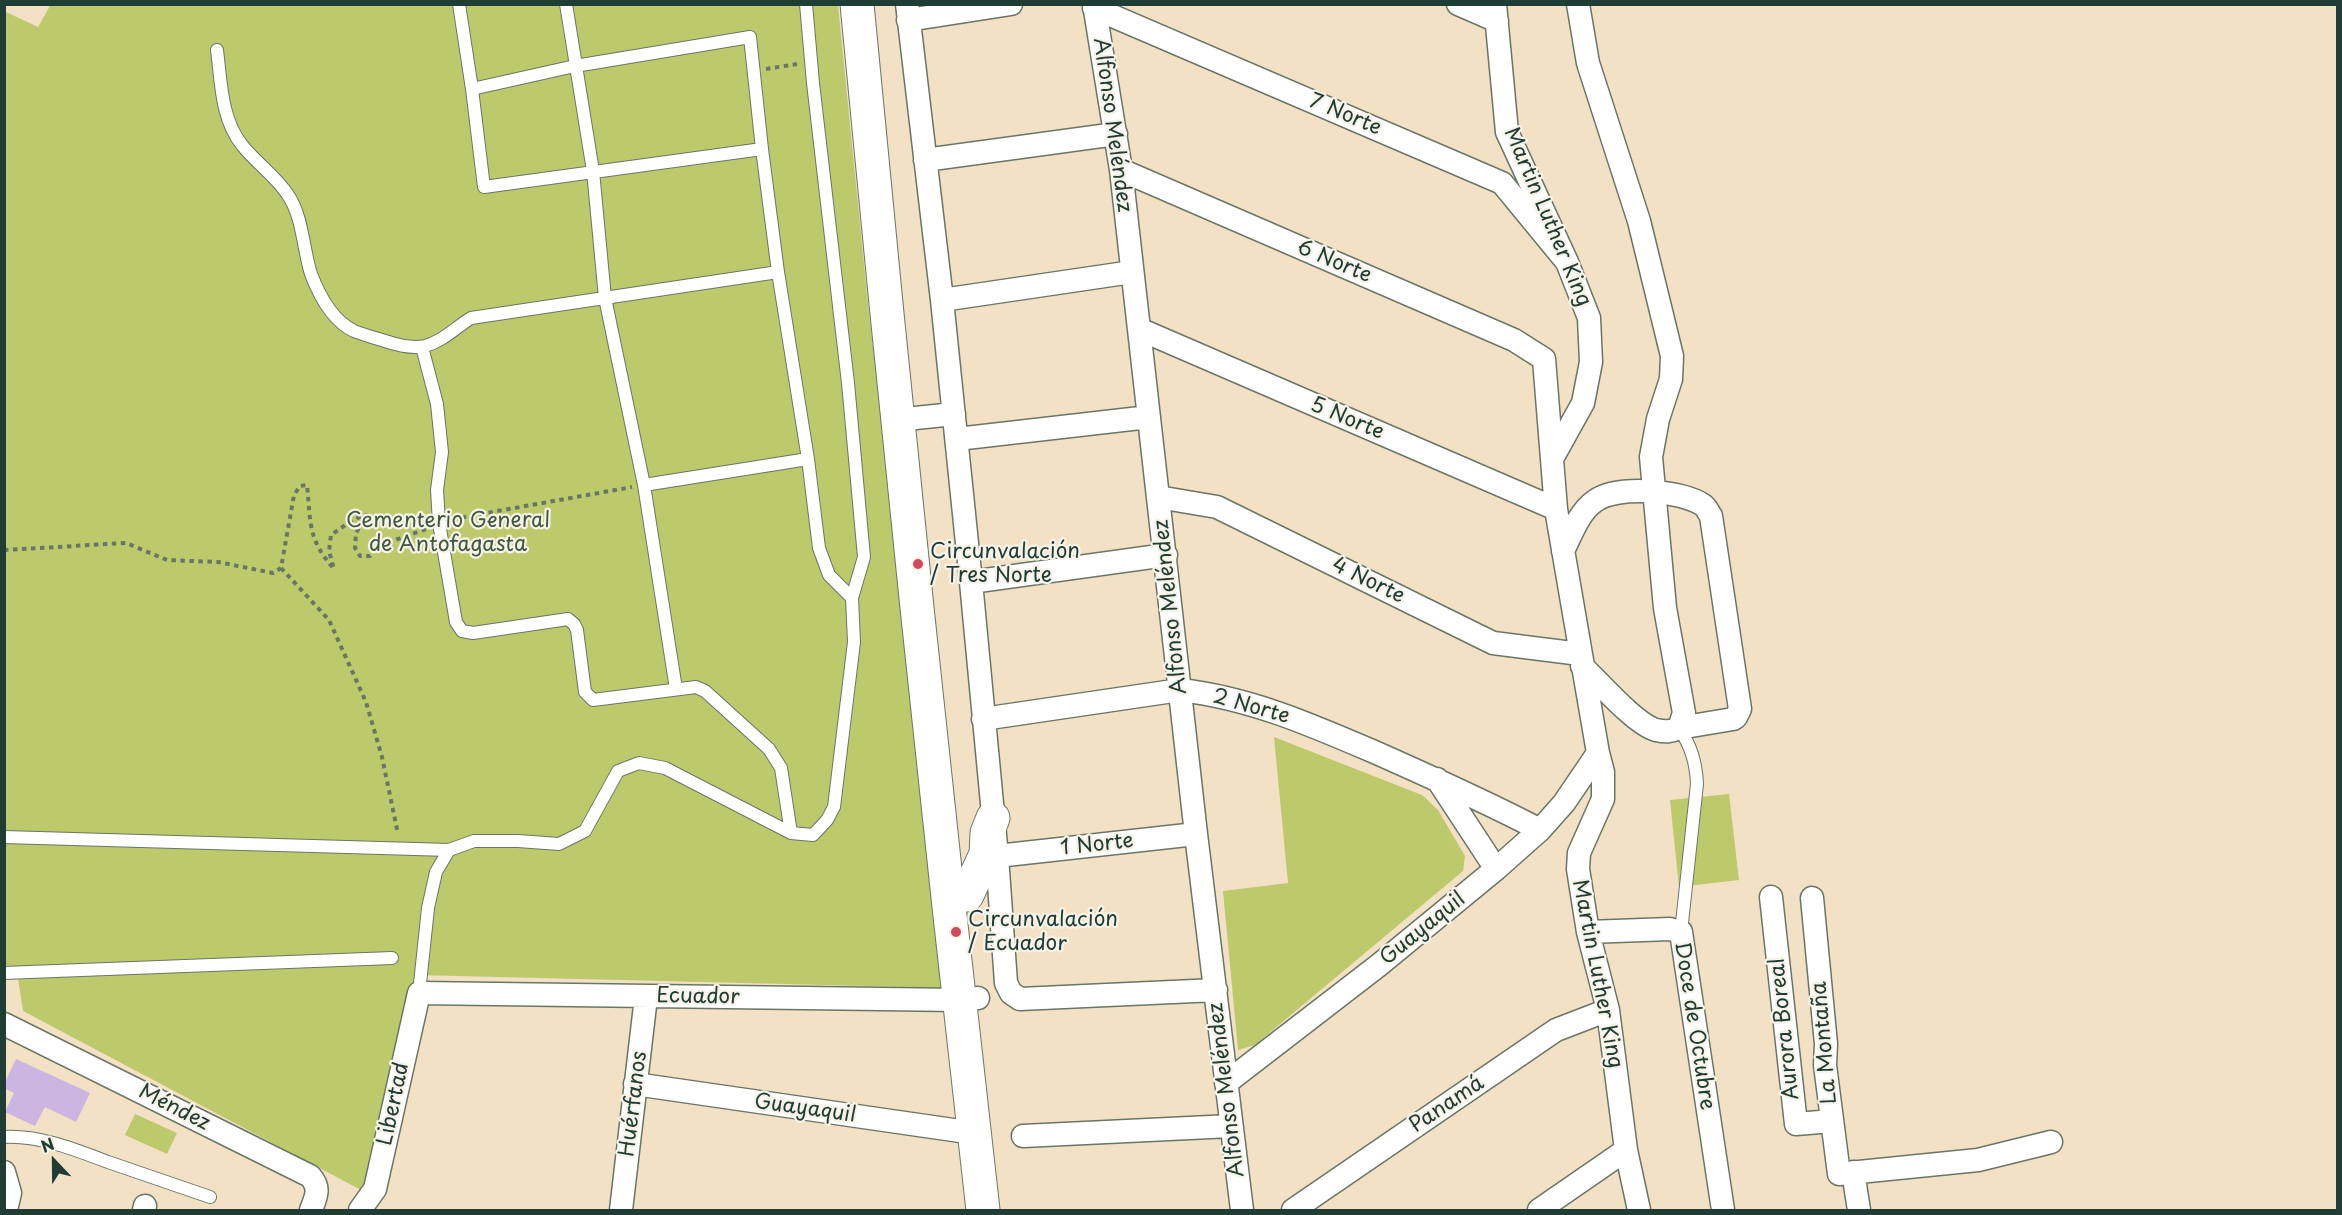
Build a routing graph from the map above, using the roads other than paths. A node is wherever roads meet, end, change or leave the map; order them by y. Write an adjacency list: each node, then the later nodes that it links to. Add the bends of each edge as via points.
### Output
1 (459, 4): 14 (lane)
2 (566, 4): 13 (lane)
3 (806, 4): 41 (lane, via 864,557)
4 (857, 4): 30 (main road)
5 (875, 4): 30 (main road)
6 (1011, 4): 10 (street)
7 (1458, 4): 11 (street)
8 (1578, 4): 35 (street, via 1588,63 1639,221 1672,356 1671,379 1651,458)
9 (1094, 6): 15 (street, Alfonso Meléndez); 20 (street, 7 Norte, via 1502,183)
10 (908, 12): 17 (street)
11 (1496, 13): 20 (street, Martin Luther King, via 1508,132)
12 (217, 50): 26 (lane, via 223,101 232,129 241,145 289,196 311,273 331,311 352,330 400,346)
13 (575, 66): 14 (lane); 16 (lane, via 750,38); 19 (lane)
14 (472, 89): 19 (lane, via 484,187)
15 (1116, 134): 17 (street); 18 (street, Alfonso Meléndez)
16 (762, 149): 19 (lane); 21 (lane)
17 (925, 160): 24 (street)
18 (1121, 170): 22 (street, Alfonso Meléndez); 27 (street, 6 Norte, via 1514,340)
19 (593, 171): 23 (lane)
20 (1567, 262): 32 (street, Martin Luther King, via 1589,318 1591,362 1583,403)
21 (778, 272): 23 (lane); 33 (lane)
22 (1132, 272): 24 (street); 25 (street, Alfonso Meléndez)
23 (605, 298): 26 (lane, via 471,318 443,340); 34 (lane)
24 (942, 300): 28 (street)
25 (1139, 329): 29 (street, Alfonso Meléndez); 37 (street, 5 Norte)
26 (422, 347): 43 (lane, via 436,404 442,452 437,490 439,523 456,622 462,631 473,633 568,619 577,630 588,697 593,700)
27 (1544, 359): 32 (street, Martin Luther King)
28 (954, 414): 30 (street); 31 (street)
29 (1149, 417): 31 (street); 36 (street, Alfonso Meléndez)
30 (907, 419): 57 (main road); 67 (main road)
31 (957, 440): 40 (street)
32 (1553, 457): 37 (street, Martin Luther King)
33 (808, 459): 34 (lane); 41 (lane, via 819,548 829,574)
34 (644, 485): 43 (lane)
35 (1655, 493): 38 (street, via 1611,493 1596,500 1582,514); 46 (street, via 1665,608 1684,713); 46 (street, via 1683,496 1706,507 1711,516 1739,704 1739,713 1733,719)
36 (1158, 497): 39 (street, Alfonso Meléndez); 42 (street, 4 Norte, via 1217,507 1493,643)
37 (1556, 510): 38 (street, Martin Luther King)
38 (1563, 551): 42 (street, Martin Luther King)
39 (1166, 555): 40 (street); 44 (street, Alfonso Meléndez)
40 (971, 582): 45 (street)
41 (852, 598): 51 (lane, via 854,642 834,807 813,835)
42 (1581, 660): 46 (street, via 1641,723 1670,732); 47 (street, Martin Luther King)
43 (676, 689): 51 (lane, via 696,687 705,691 769,749 781,768)
44 (1180, 690): 45 (street, 2 Norte); 48 (street, 2 Norte, via 1255,705 1325,730); 52 (street, Alfonso Meléndez)
45 (983, 718): 49 (street)
46 (1679, 728): 61 (lane, via 1690,745 1697,784)
47 (1598, 753): 50 (street, Guayaquil); 60 (street, Martin Luther King, via 1603,799 1579,853 1578,869)
48 (1437, 779): 50 (street, 2 Norte); 56 (street)
49 (993, 818): 55 (street); 57 (main road, via 987,833 986,854)
50 (1540, 830): 56 (street, Guayaquil)
51 (791, 832): 54 (lane, via 665,768 639,763 618,771 585,831 559,844 474,841)
52 (1196, 834): 55 (street, 1 Norte); 64 (street, Alfonso Meléndez)
53 (4, 837): 54 (lane)
54 (449, 850): 65 (lane, via 436,872 428,908)
55 (997, 856): 64 (street, via 1006,983 1020,999)
56 (1496, 869): 70 (street, Guayaquil)
57 (967, 895): 67 (main road)
58 (1771, 897): 72 (street, Aurora Boreal, via 1796,1124)
59 (1812, 898): 72 (street, La Montaña)
60 (1588, 932): 61 (street, Doce de Octubre); 68 (street, Martin Luther King)
61 (1681, 932): 92 (street, Doce de Octubre)
62 (392, 958): 63 (lane)
63 (4, 973)
64 (1216, 990): 70 (street, Alfonso Meléndez)
65 (419, 993): 66 (street, Ecuador); 84 (street, Libertad, via 375,1189)
66 (646, 997): 67 (street, Ecuador); 71 (street, Huérfanos)
67 (968, 999): 74 (main road); 87 (main road)
68 (1608, 1010): 78 (street, Martin Luther King); 89 (street, Panamá, via 1556,1030)
69 (4, 1024): 83 (street, Méndez, via 310,1176 318,1191)
70 (1226, 1083): 73 (street, Alfonso Meléndez)
71 (635, 1084): 74 (street, Guayaquil); 85 (street, Huérfanos)
72 (1832, 1120): 80 (street, La Montaña, via 1839,1174)
73 (1231, 1126): 75 (street); 88 (street, Alfonso Meléndez)
74 (974, 1133): 86 (main road)
75 (1023, 1136)
76 (4, 1137): 81 (lane, via 76,1150)
77 (2051, 1142): 80 (street, via 1978,1160)
78 (1626, 1150): 90 (street); 91 (street, Martin Luther King)
79 (4, 1172): 82 (street, via 10,1193)
80 (1853, 1172): 93 (street)
81 (210, 1197)
82 (6, 1210)
83 (311, 1210)
84 (360, 1210)
85 (621, 1210)
86 (983, 1210)
87 (1000, 1210)
88 (1242, 1210)
89 (1293, 1210)
90 (1539, 1210)
91 (1639, 1210)
92 (1723, 1210)
93 (1859, 1210)

